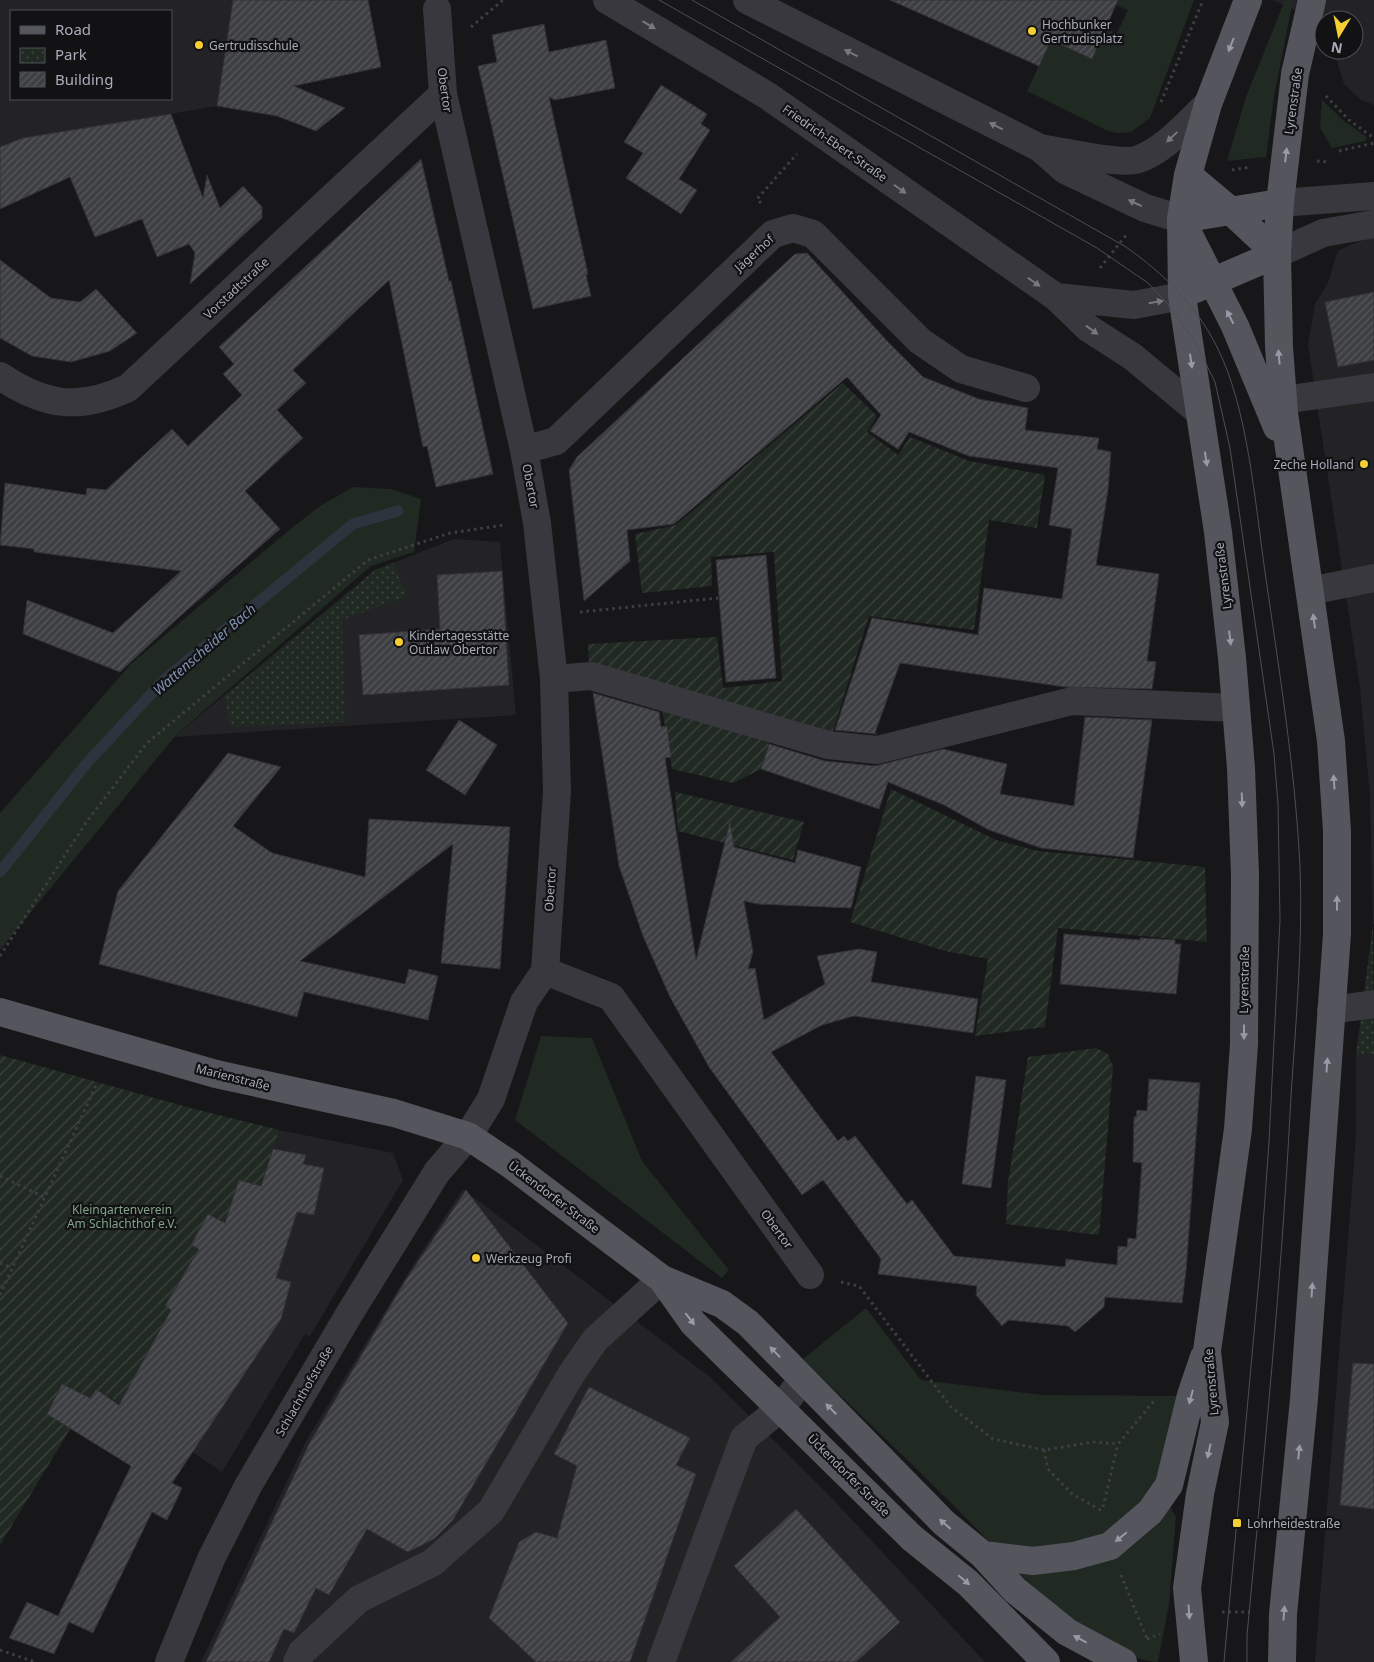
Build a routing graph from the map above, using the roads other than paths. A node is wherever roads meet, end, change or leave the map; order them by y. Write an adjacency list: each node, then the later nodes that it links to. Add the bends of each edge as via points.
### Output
1 (607, 0): 18 (street, Friedrich-Ebert-Straße, one-way to 18, via 768,96)
2 (747, 0): 8 (street, one-way to 2)
3 (1248, 0): 7 (main road, Lyrenstraße, one-way to 7)
4 (1312, 0): 11 (main road, Lyrenstraße, one-way to 4, via 1295,74)
5 (436, 9): 6 (street, Obertor)
6 (443, 94): 19 (street, Vorstadtstraße, via 128,388 104,400 65,403 29,393); 24 (street, Obertor)
7 (1208, 104): 8 (street, one-way to 8, via 1156,151 1137,160 1110,160); 9 (main road, Lyrenstraße)
8 (1040, 148): 13 (street, one-way to 8, via 1145,208 1065,170)
9 (1188, 175): 12 (main road); 13 (main road, Lyrenstraße)
10 (1374, 196): 11 (street)
11 (1280, 203): 12 (main road); 15 (main road, Lyrenstraße)
12 (1232, 211): 13 (main road); 15 (main road)
13 (1181, 219): 16 (main road, Lyrenstraße); 17 (main road, Lyrenstraße)
14 (1374, 224): 15 (street, via 1323,234)
15 (1277, 254): 16 (main road); 22 (main road, Lyrenstraße, one-way to 15, via 1278,347)
16 (1212, 281): 17 (main road); 25 (main road, Lyrenstraße, one-way to 16, via 1235,326)
17 (1182, 296): 18 (street, Friedrich-Ebert-Straße, one-way to 17, via 1134,306); 23 (main road, Lyrenstraße, one-way to 23)
18 (1065, 298): 23 (street, Friedrich-Ebert-Straße, one-way to 23, via 1088,328 1133,357)
19 (0, 376)
20 (1374, 387): 22 (street)
21 (1026, 388): 24 (street, Jägerhof, via 961,369 920,341 813,234 793,228 774,234 556,441)
22 (1283, 400): 25 (main road, Lyrenstraße)
23 (1198, 411): 29 (main road, Lyrenstraße, one-way to 29, via 1218,532)
24 (524, 450): 28 (street, Obertor, via 538,523)
25 (1290, 458): 27 (main road, Lyrenstraße)
26 (1374, 578): 27 (street)
27 (1310, 591): 32 (main road, Lyrenstraße, one-way to 27, via 1337,934 1337,831 1332,741)
28 (554, 679): 29 (street, via 591,676 828,744 877,750 1072,701); 30 (street, Obertor, via 557,792)
29 (1236, 708): 37 (main road, Lyrenstraße, one-way to 37, via 1246,875 1244,1044 1238,1129)
30 (545, 971): 34 (street, via 524,1002 491,1099); 35 (street, Obertor, via 611,997)
31 (1374, 1004): 32 (street)
32 (1331, 1010): 47 (main road, Lyrenstraße, one-way to 32)
33 (0, 1012): 34 (main road, Marienstraße, via 216,1074 394,1113)
34 (468, 1136): 36 (main road, Ückendorfer Straße); 41 (street, Schlachthofstraße, via 437,1172 248,1486 212,1559)
35 (810, 1275)
36 (662, 1279): 38 (main road, Ückendorfer Straße, one-way to 36, via 748,1323 722,1304); 39 (main road, Ückendorfer Straße, one-way to 39, via 693,1323); 42 (street, via 595,1340 572,1373 491,1511 432,1563 359,1599 302,1652)
37 (1207, 1351): 40 (main road, one-way to 40, via 1191,1394 1168,1485 1150,1512 1110,1546 1074,1556 1033,1561); 46 (main road, Lyrenstraße, one-way to 46, via 1215,1422 1200,1494 1187,1588)
38 (802, 1380): 39 (street); 40 (main road, Ückendorfer Straße, one-way to 38, via 944,1523)
39 (782, 1408): 43 (street, via 744,1438); 44 (main road, Ückendorfer Straße, one-way to 44, via 912,1538 968,1582)
40 (983, 1554): 45 (main road, Ückendorfer Straße, one-way to 40, via 1067,1632 1015,1590)
41 (168, 1662)
42 (297, 1662)
43 (660, 1662)
44 (1046, 1662)
45 (1123, 1662)
46 (1194, 1662)
47 (1282, 1662)

